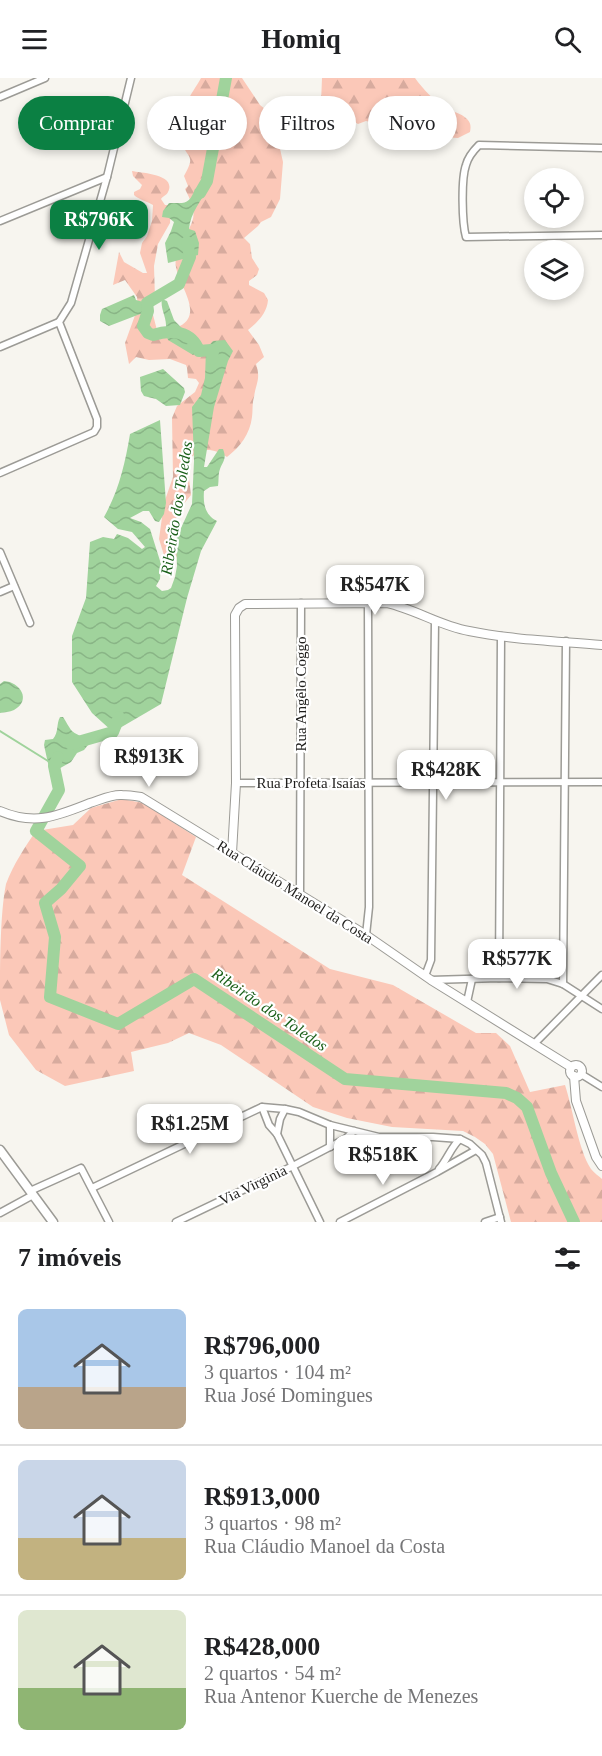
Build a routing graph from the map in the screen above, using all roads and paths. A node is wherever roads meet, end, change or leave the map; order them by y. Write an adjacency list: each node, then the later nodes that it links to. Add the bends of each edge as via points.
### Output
1 (45, 78): 3 (street)
2 (131, 78): 5 (street)
3 (0, 97)
4 (602, 148): 7 (street, via 479,145 465,165 463,228 466,237)
5 (107, 177): 6 (street); 8 (street, via 71,303)
6 (0, 221)
7 (602, 235)
8 (59, 322): 9 (street); 10 (street, via 97,427 94,432)
9 (0, 347)
10 (0, 473)
11 (0, 552): 12 (street)
12 (14, 586): 13 (street); 17 (street)
13 (0, 592)
14 (301, 603): 15 (street); 25 (street, via 245,604 235,615); 26 (street, Rua Angêlo Coggo)
15 (368, 604): 16 (street, via 403,606); 27 (street)
16 (435, 621): 18 (street); 21 (street)
17 (30, 623)
18 (501, 636): 19 (street); 22 (street)
19 (566, 641): 20 (street); 23 (street)
20 (602, 645)
21 (434, 782): 22 (street, Rua Profeta Isaías); 27 (street, Rua Profeta Isaías); 33 (street)
22 (500, 782): 23 (street, Rua Profeta Isaías); 34 (street)
23 (564, 782): 24 (street, Rua Profeta Isaías); 36 (street)
24 (602, 782)
25 (236, 783): 26 (street, Rua Profeta Isaías); 29 (street)
26 (301, 783): 27 (street, Rua Profeta Isaías); 30 (street, Rua Angêlo Coggo)
27 (368, 783): 31 (street)
28 (0, 811): 29 (street, Rua Cláudio Manoel da Costa, via 25,818 54,817 121,794 141,797)
29 (232, 853): 30 (street, Rua Cláudio Manoel da Costa)
30 (300, 894): 31 (street, Rua Cláudio Manoel da Costa)
31 (366, 935): 33 (street, Rua Cláudio Manoel da Costa)
32 (602, 975): 37 (street)
33 (428, 978): 35 (street); 38 (street, Rua Cláudio Manoel da Costa)
34 (499, 978): 35 (street); 36 (street, via 547,979)
35 (471, 979): 38 (street)
36 (563, 984): 37 (street)
37 (580, 995): 39 (street); 40 (street)
38 (467, 1002): 40 (street, Rua Cláudio Manoel da Costa)
39 (602, 1009)
40 (534, 1044): 41 (street, Rua Cláudio Manoel da Costa, via 571,1067 579,1065 582,1068)
41 (578, 1075): 42 (street); 53 (street, via 576,1101)
42 (602, 1087)
43 (262, 1107): 44 (street); 47 (street, via 268,1125); 55 (street)
44 (285, 1109): 45 (street); 47 (street)
45 (330, 1125): 46 (street); 49 (street)
46 (354, 1131): 48 (street, via 379,1137); 49 (street, Via Virginia)
47 (277, 1134): 52 (street)
48 (460, 1139): 51 (street); 54 (street)
49 (330, 1147): 52 (street, Via Virginia)
50 (0, 1150): 56 (main road)
51 (476, 1150): 54 (street); 58 (street, via 486,1163)
52 (292, 1166): 61 (street, Via Virginia); 62 (street)
53 (602, 1166)
54 (437, 1172): 63 (street)
55 (92, 1188): 56 (street, via 81,1167); 60 (street)
56 (32, 1193): 57 (street); 59 (main road)
57 (0, 1213)
58 (500, 1220): 64 (street)
59 (53, 1222)
60 (109, 1222)
61 (176, 1222)
62 (320, 1222)
63 (340, 1222)
64 (486, 1222)

